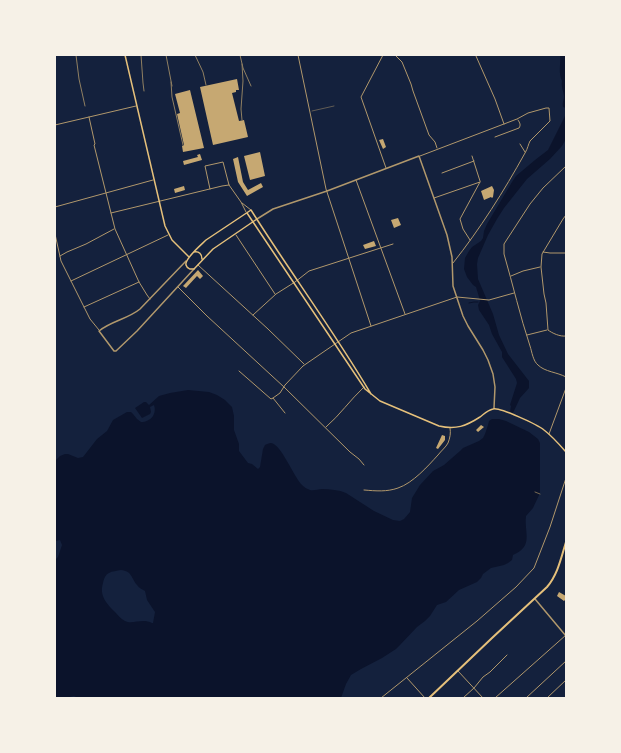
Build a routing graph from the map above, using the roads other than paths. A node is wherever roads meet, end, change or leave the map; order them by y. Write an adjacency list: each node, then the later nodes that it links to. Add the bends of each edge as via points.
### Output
1 (125, 55): 6 (main road)
2 (298, 55): 8 (street)
3 (383, 55): 21 (street, via 361,97)
4 (395, 55): 15 (street, via 402,62 430,135)
5 (476, 56): 11 (street)
6 (137, 106): 9 (street); 23 (main road)
7 (334, 106): 8 (lane)
8 (310, 112): 28 (street)
9 (89, 117): 12 (street); 29 (street)
10 (517, 120): 11 (street); 13 (street, via 520,123 519,128); 16 (street, via 528,113 549,108 550,121 530,140)
11 (504, 124): 15 (street)
12 (55, 125)
13 (496, 137)
14 (520, 144): 16 (street)
15 (438, 149): 17 (street)
16 (525, 153): 44 (street)
17 (419, 156): 21 (street); 30 (street)
18 (472, 156): 19 (street)
19 (474, 161): 22 (street); 25 (street)
20 (566, 166): 60 (street, via 530,204 504,244)
21 (387, 168): 24 (street)
22 (442, 173)
23 (153, 180): 29 (street); 31 (main road)
24 (356, 180): 28 (street); 46 (street)
25 (480, 182): 30 (street); 44 (street, via 460,219)
26 (229, 185): 27 (street); 27 (street, via 223,162 204,166); 32 (street)
27 (210, 189): 31 (street)
28 (327, 191): 38 (street, via 273,209); 53 (street)
29 (106, 193): 33 (street); 35 (street)
30 (434, 198): 56 (street, via 447,236)
31 (158, 202): 35 (street); 43 (main road)
32 (242, 203): 34 (street); 36 (street)
33 (55, 207)
34 (251, 210): 36 (main road); 38 (main road)
35 (111, 213): 40 (street)
36 (247, 213): 39 (main road); 47 (main road, via 206,240)
37 (566, 215): 48 (street)
38 (257, 219): 39 (main road); 61 (main road)
39 (253, 222): 42 (main road); 64 (main road)
40 (115, 229): 50 (street); 51 (street)
41 (55, 234): 51 (street)
42 (235, 234): 54 (main road); 67 (street)
43 (169, 235): 50 (street); 52 (main road)
44 (470, 240): 56 (street)
45 (393, 244): 46 (street)
46 (381, 248): 53 (street); 72 (street)
47 (194, 252): 52 (main road); 54 (main road, via 200,253)
48 (543, 252): 49 (street); 58 (street)
49 (566, 253)
50 (127, 254): 62 (street); 63 (street)
51 (60, 256): 62 (street)
52 (189, 258): 55 (main road)
53 (349, 258): 61 (street, via 309,271); 73 (street)
54 (202, 260): 57 (main road)
55 (186, 261): 59 (main road, via 187,268); 69 (street)
56 (452, 264): 68 (street, via 453,286)
57 (198, 265): 59 (main road); 71 (street)
58 (541, 267): 60 (street); 74 (street)
59 (194, 269): 65 (street)
60 (510, 276): 66 (street)
61 (297, 280): 64 (street); 78 (main road)
62 (71, 281): 70 (street)
63 (140, 282): 69 (street); 70 (street)
64 (294, 283): 67 (street); 79 (main road)
65 (177, 286): 75 (street, via 116,352); 83 (street)
66 (514, 293): 68 (street, via 489,300); 76 (street)
67 (276, 294): 71 (street)
68 (457, 297): 72 (street); 88 (street, via 463,316 483,350 494,379)
69 (150, 299): 75 (street, via 135,313)
70 (84, 307): 75 (street)
71 (253, 315): 80 (street)
72 (405, 315): 73 (street)
73 (371, 326): 78 (street)
74 (548, 330): 76 (street); 77 (street)
75 (99, 331)
76 (526, 335): 82 (street, via 537,365)
77 (566, 336)
78 (338, 341): 79 (street); 86 (main road)
79 (334, 344): 80 (street); 84 (main road)
80 (304, 364): 83 (street)
81 (240, 371): 87 (street, via 271,399)
82 (566, 377)
83 (284, 387): 87 (street); 90 (street)
84 (364, 387): 86 (main road); 90 (street)
85 (566, 388): 92 (street)
86 (372, 396): 91 (main road, via 439,426)
87 (273, 398): 89 (street)
88 (494, 408): 91 (main road, via 466,425); 92 (main road, via 538,425)
89 (285, 413)
90 (326, 427): 94 (street)
91 (450, 428): 96 (street, via 447,444 410,481 399,488 389,490)
92 (549, 434): 93 (main road)
93 (566, 452)
94 (364, 465)
95 (566, 478): 105 (street, via 534,568 499,602)
96 (364, 490)
97 (566, 542): 98 (main road, via 554,577)
98 (535, 599): 99 (street); 104 (main road)
99 (566, 635): 113 (street)
100 (508, 655): 107 (street)
101 (566, 661): 102 (street)
102 (564, 663): 103 (street); 114 (street)
103 (566, 666)
104 (458, 670): 107 (street); 110 (main road)
105 (407, 677): 108 (street); 109 (street)
106 (566, 680): 115 (street)
107 (474, 688): 111 (street); 112 (street)
108 (381, 698)
109 (425, 698)
110 (429, 698)
111 (463, 698)
112 (483, 698)
113 (495, 698)
114 (526, 698)
115 (547, 698)

